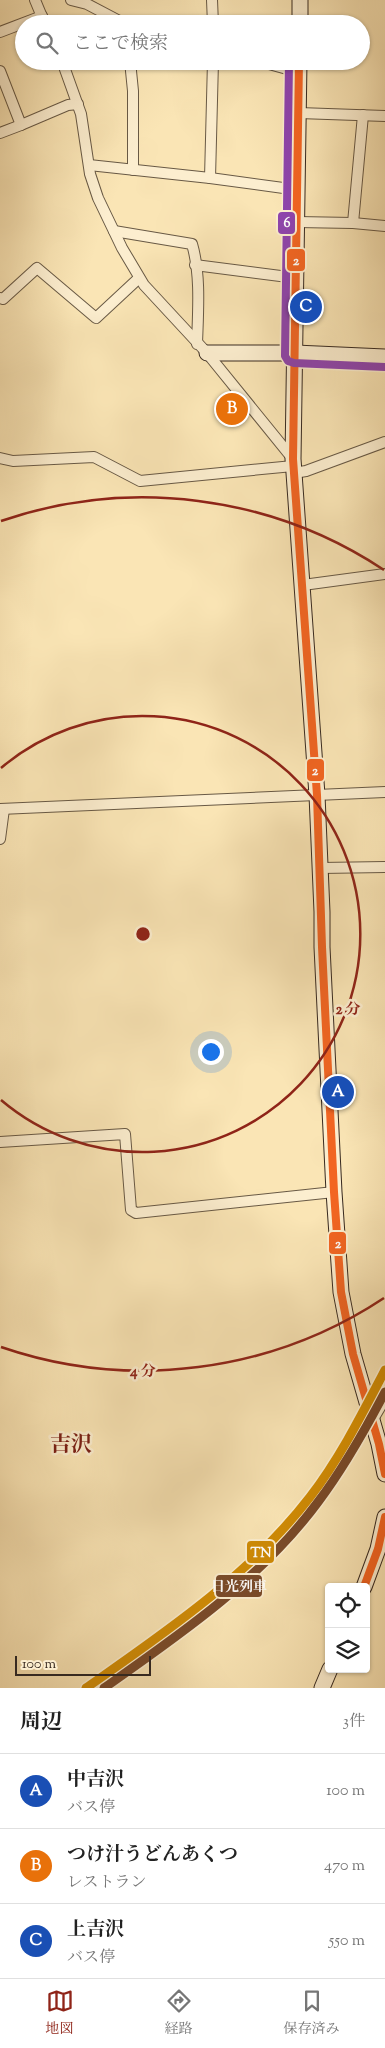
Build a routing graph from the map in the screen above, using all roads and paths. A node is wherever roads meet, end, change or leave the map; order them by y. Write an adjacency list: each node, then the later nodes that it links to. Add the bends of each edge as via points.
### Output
1 (35, 0): 5 (street)
2 (71, 0): 6 (street)
3 (212, 0): 7 (street)
4 (300, 0): 8 (street)
5 (42, 15)
6 (108, 15)
7 (213, 15)
8 (300, 15)
9 (15, 28): 10 (street)
10 (0, 32)
11 (65, 70): 16 (street)
12 (131, 70): 23 (street)
13 (213, 70): 24 (street)
14 (298, 70): 17 (street)
15 (0, 71): 20 (street)
16 (78, 104): 20 (street, via 68,105); 22 (street)
17 (298, 113): 18 (street); 25 (street)
18 (363, 115): 19 (street); 27 (street)
19 (385, 116)
20 (21, 125): 21 (street)
21 (0, 134)
22 (89, 165): 23 (street); 29 (street, via 98,198)
23 (133, 170): 24 (street)
24 (210, 178): 25 (street)
25 (298, 190): 26 (street)
26 (297, 222): 27 (street); 32 (street)
27 (353, 223): 28 (street)
28 (385, 226)
29 (114, 231): 30 (street, via 192,244); 31 (street)
30 (195, 264): 32 (street); 34 (street)
31 (139, 278): 33 (street, via 96,318 36,268 3,299); 34 (street)
32 (296, 278): 35 (street)
33 (0, 298)
34 (202, 349): 35 (street); 39 (street)
35 (295, 353): 36 (street); 39 (street)
36 (385, 357)
37 (385, 442): 39 (street, via 306,471)
38 (0, 458): 39 (street, via 13,461 94,457 140,482)
39 (294, 466): 41 (street)
40 (385, 574): 41 (street)
41 (303, 585): 43 (street)
42 (385, 792): 43 (street)
43 (318, 795): 44 (street); 47 (street)
44 (2, 809): 45 (street)
45 (0, 838)
46 (385, 867): 47 (street)
47 (321, 868): 49 (street)
48 (0, 1142): 49 (street, via 125,1134 131,1210 136,1214)
49 (334, 1192): 51 (street, via 345,1316)
50 (385, 1399): 51 (street)
51 (372, 1421): 52 (street)
52 (385, 1474)
53 (384, 1525): 54 (street)
54 (366, 1583)
55 (328, 1673): 56 (street)
56 (322, 1688)

